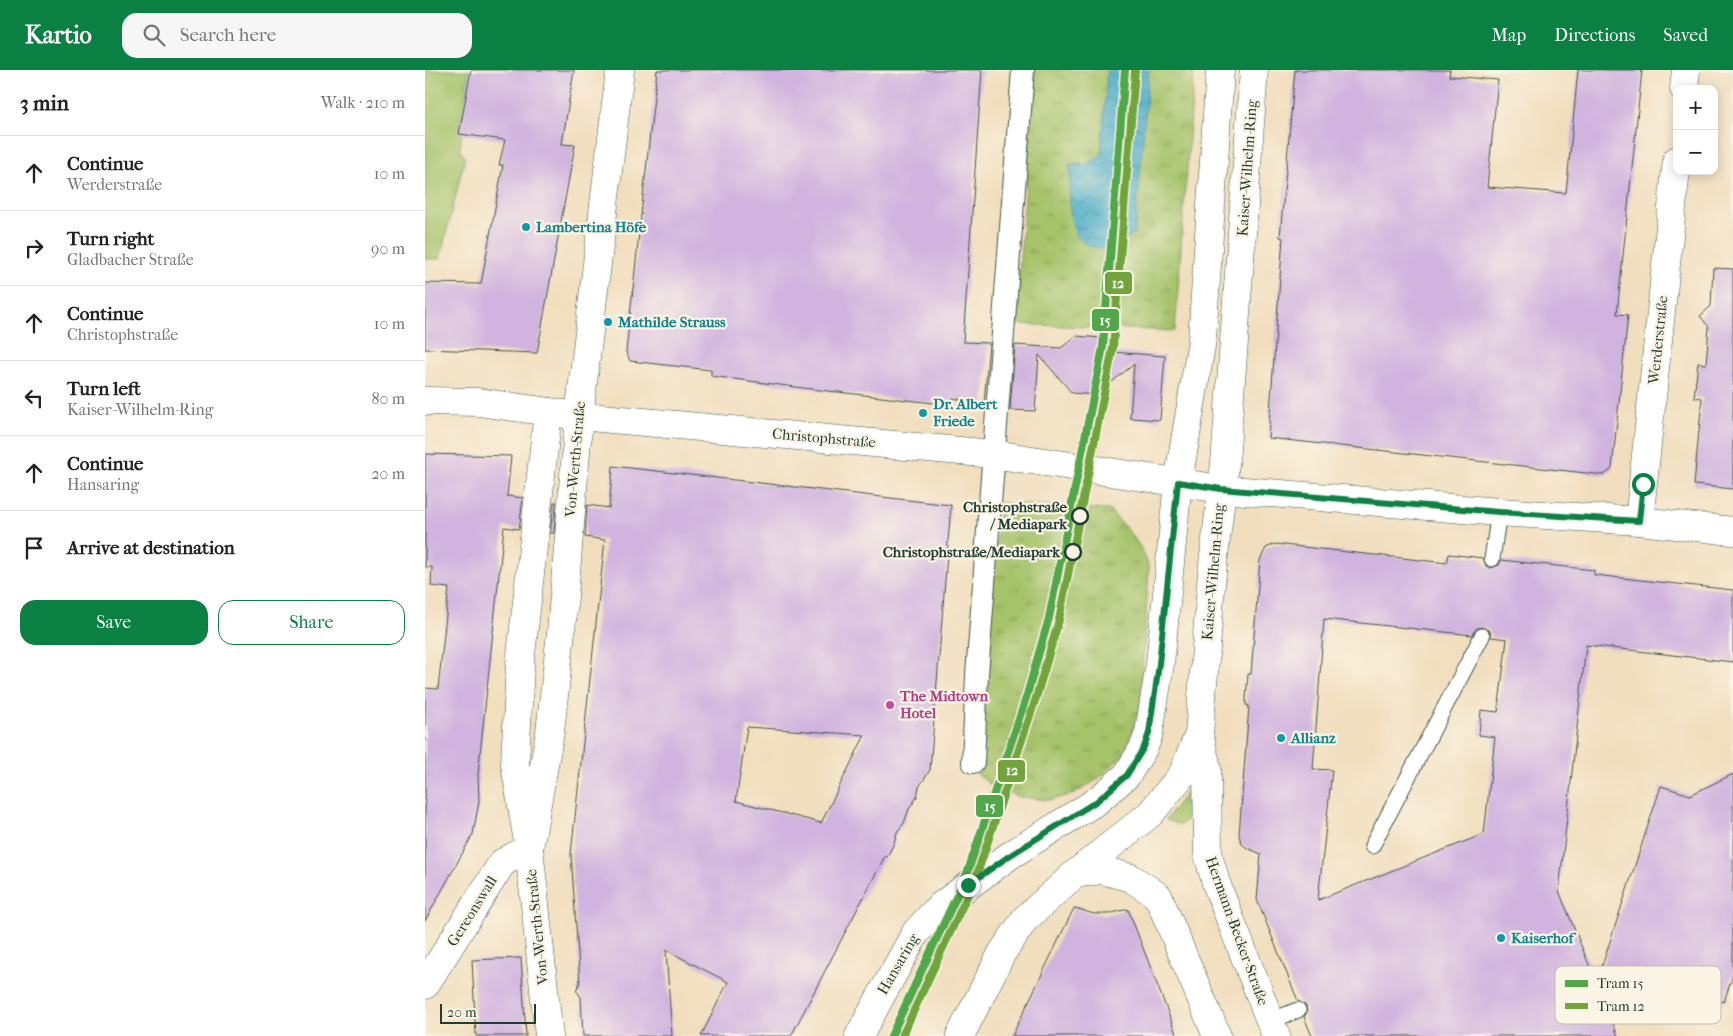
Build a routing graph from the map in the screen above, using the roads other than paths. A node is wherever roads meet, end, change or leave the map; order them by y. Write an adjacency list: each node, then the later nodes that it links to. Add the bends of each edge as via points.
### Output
1 (620, 70): 10 (street, Von-Werth-Straße)
2 (1023, 70): 11 (street)
3 (1220, 70): 12 (street, via 1202,340)
4 (1254, 70): 13 (street, Kaiser-Wilhelm-Ring)
5 (1686, 70): 6 (street)
6 (1684, 85)
7 (1675, 175): 15 (street, Werderstraße)
8 (425, 401): 9 (street, Christophstraße, via 477,402)
9 (548, 412): 10 (street, Christophstraße); 22 (street, Von-Werth-Straße, via 521,664 515,764)
10 (579, 416): 11 (street, Christophstraße); 22 (street, Von-Werth-Straße, via 550,732)
11 (993, 454): 12 (street, Christophstraße); 20 (street)
12 (1178, 482): 13 (street, Christophstraße); 28 (street, Hansaring, via 1159,664 1144,747 1127,775 1097,801 1009,856 939,908 916,932)
13 (1221, 489): 14 (street, Christophstraße); 19 (street, Kaiser-Wilhelm-Ring)
14 (1499, 512): 15 (street, Christophstraße); 17 (lane)
15 (1639, 521): 16 (street, Christophstraße)
16 (1733, 531)
17 (1492, 558)
18 (1483, 636): 21 (lane)
19 (1199, 734): 23 (street, Kaiser-Wilhelm-Ring, via 1182,775 1150,814); 26 (street, Hermann-Becker-Straße, via 1207,768 1208,854 1216,883)
20 (973, 762)
21 (1372, 846)
22 (529, 848): 24 (street, Gereonswall, via 502,863); 27 (street, Von-Werth-Straße)
23 (1075, 874): 29 (street, via 1025,919 1002,953); 30 (street, via 1102,870 1131,878 1158,896)
24 (425, 984)
25 (1298, 1010): 26 (lane)
26 (1273, 1028)
27 (549, 1036)
28 (859, 1036)
29 (960, 1036)
30 (1217, 1036)

